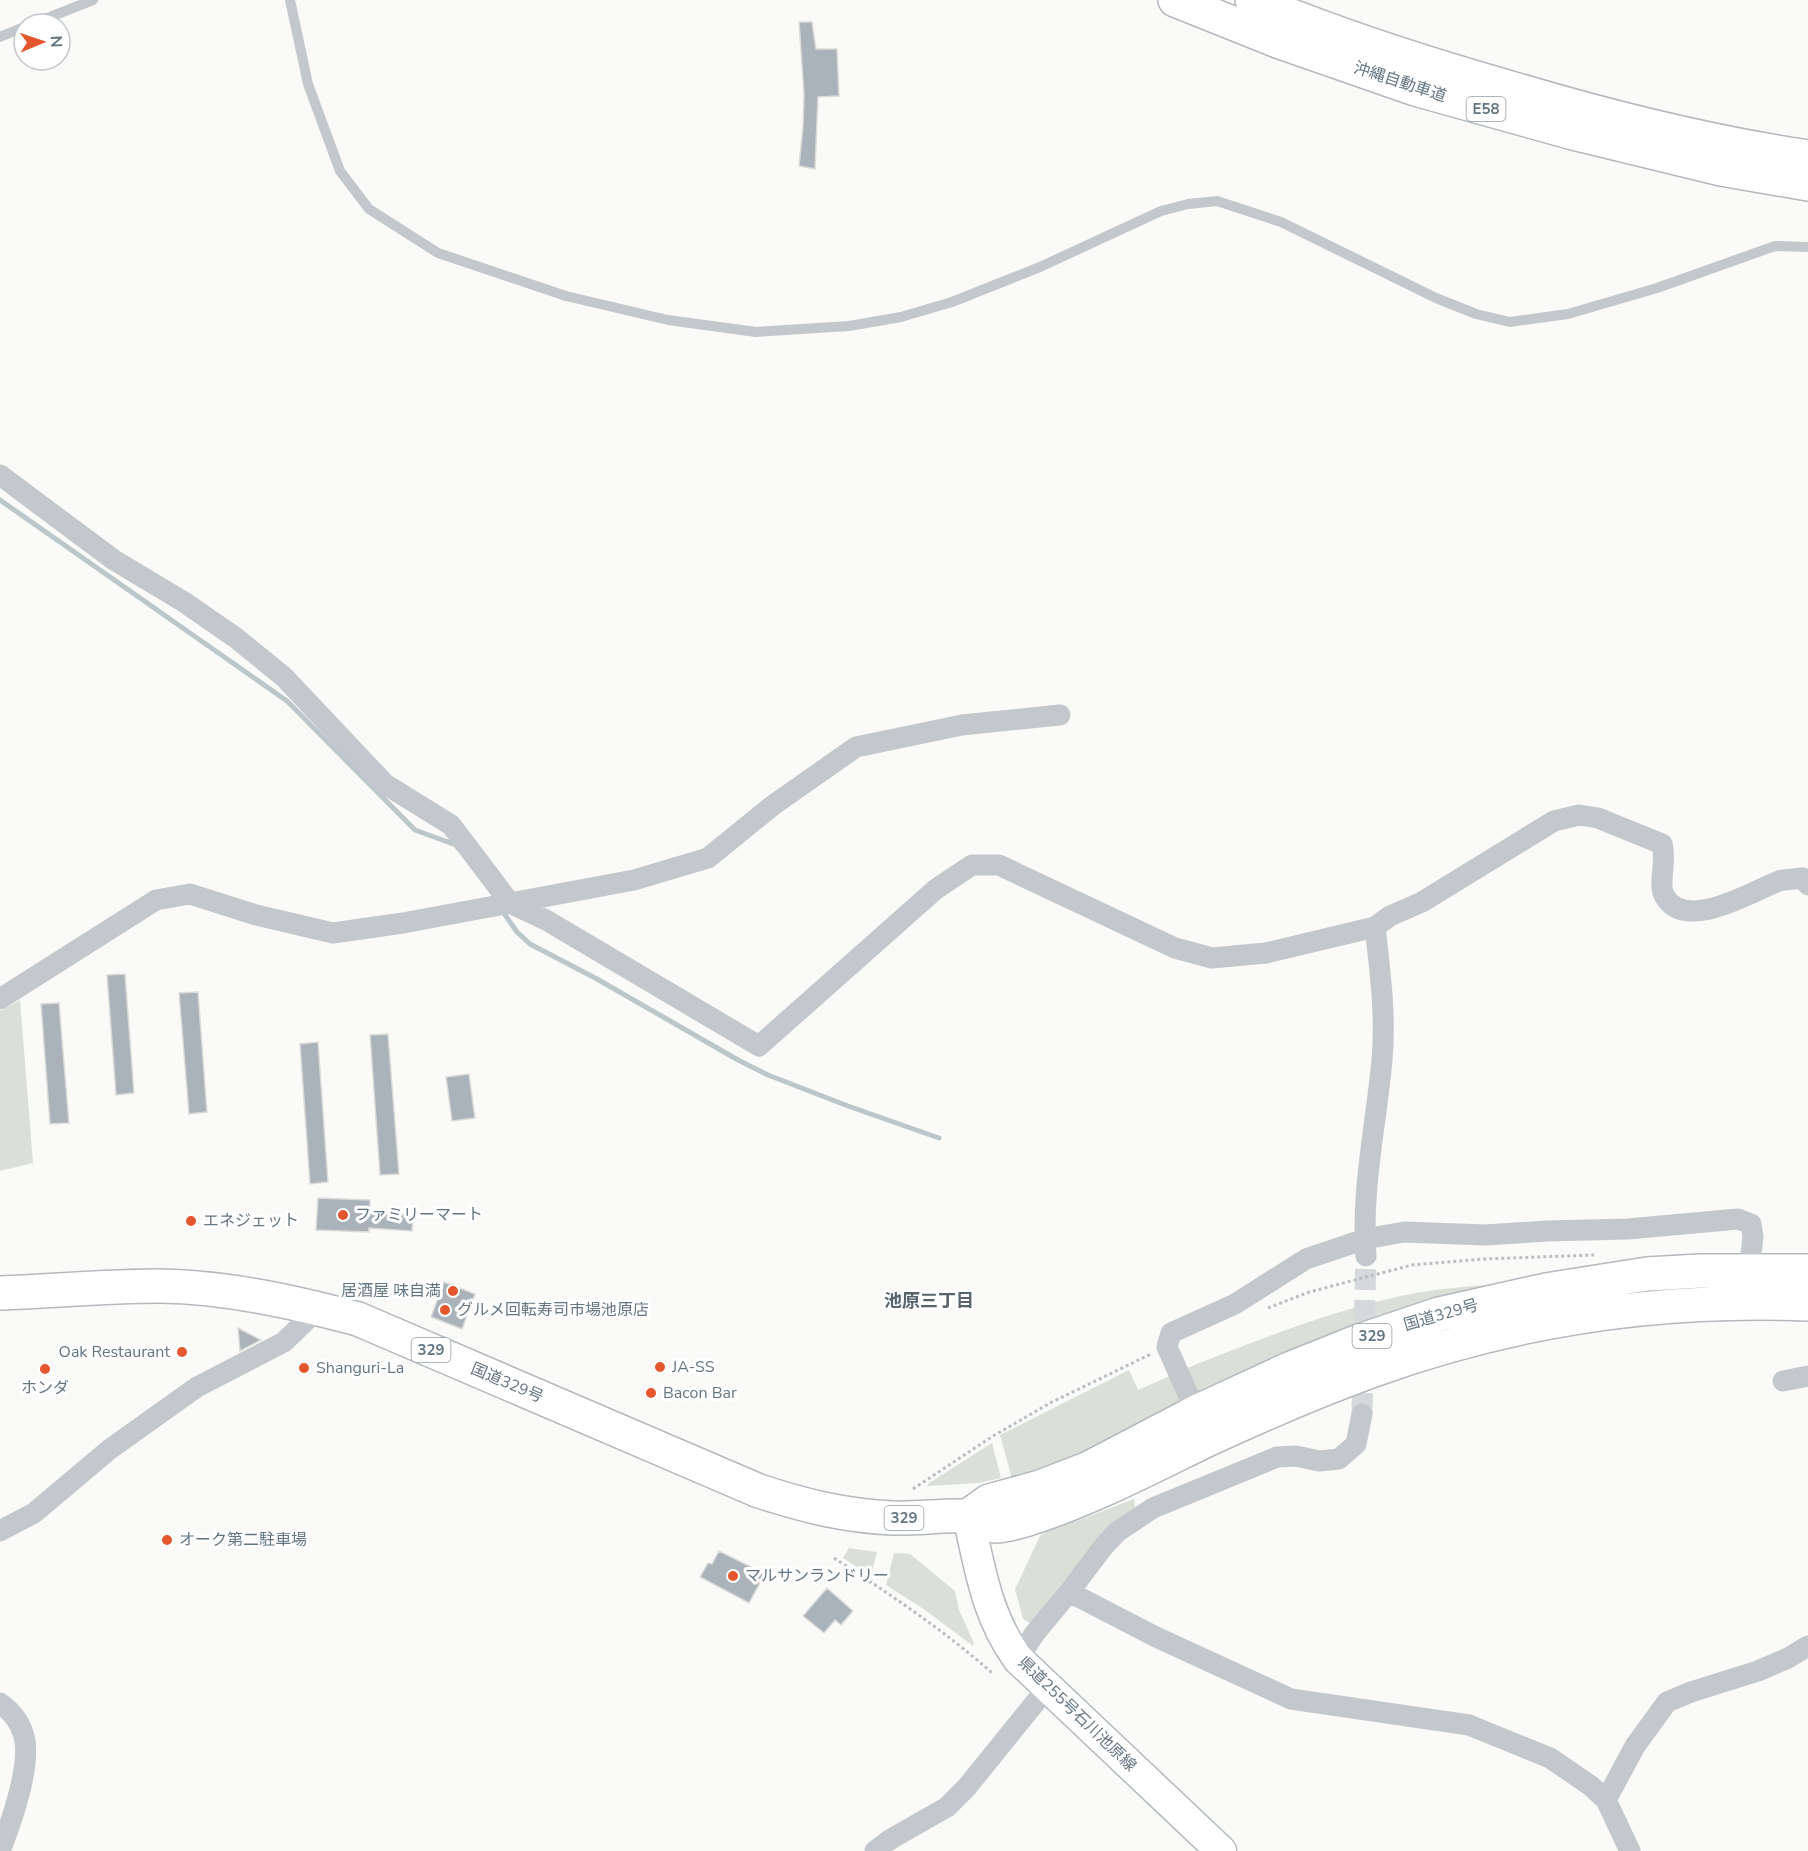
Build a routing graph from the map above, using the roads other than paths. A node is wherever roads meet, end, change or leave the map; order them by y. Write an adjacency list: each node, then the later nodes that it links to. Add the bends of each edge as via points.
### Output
1 (93, 0): 5 (lane)
2 (290, 0): 8 (lane, via 308,84 340,171 369,209 438,253 566,296 668,320 756,332 849,326 901,317 952,302 1041,267 1161,211 1217,201 1281,222 1436,298 1510,322 1568,314 1657,288 1775,246)
3 (1175, 0): 7 (highway, 沖縄自動車道 / E58, via 1415,89 1721,169)
4 (1252, 0): 6 (highway, 沖縄自動車道 / E58, via 1424,63 1575,107 1728,144)
5 (62, 12)
6 (1808, 157)
7 (1808, 184)
8 (1808, 247)
9 (0, 475): 12 (street, via 114,560 236,638 284,677 385,784 451,825)
10 (1060, 716): 12 (street, via 962,725 856,747 772,806 708,858 634,880)
11 (1808, 885): 13 (street, via 1803,879 1782,880 1718,908 1686,911 1674,906 1663,894 1662,844 1598,818 1579,815 1554,821 1432,897)
12 (509, 903): 13 (street, via 546,920 759,1046 936,889 972,866 999,865 1175,948 1212,958 1266,953); 14 (street, via 333,933 190,894 156,900)
13 (1375, 927): 15 (street, via 1383,1000 1382,1058 1366,1190)
14 (0, 999)
15 (1365, 1248): 16 (street, via 1404,1232 1485,1235 1628,1229 1738,1219 1751,1224); 23 (street, via 1306,1259 1235,1304 1171,1334 1167,1347)
16 (1749, 1270): 17 (highway, 国道329号 / 329); 23 (highway, 国道329号 / 329, via 1647,1274 1459,1309 1359,1341)
17 (1808, 1271)
18 (0, 1293): 20 (highway, 国道329号 / 329, via 160,1286)
19 (1808, 1304): 25 (highway, 国道329号 / 329, via 1623,1310 1490,1335 1371,1371 1211,1438)
20 (319, 1308): 27 (highway, 国道329号 / 329, via 358,1319 759,1491 810,1507 858,1515); 28 (street, via 284,1342 196,1387 110,1449 34,1513)
21 (1808, 1376): 22 (street)
22 (1783, 1381)
23 (1196, 1412): 27 (highway, 国道329号 / 329, via 1087,1469 989,1501)
24 (1362, 1414): 26 (street, via 1356,1444 1339,1459 1277,1457)
25 (1132, 1477): 26 (street); 27 (highway, 国道329号 / 329, via 1078,1502 1018,1522 994,1526)
26 (1153, 1508): 29 (street, via 1117,1532)
27 (969, 1516): 31 (main road, 県道255号石川池原線, via 990,1609)
28 (0, 1531)
29 (1069, 1592): 31 (street); 34 (street, via 1290,1699 1469,1725 1505,1738 1550,1758)
30 (1808, 1646): 34 (street, via 1758,1671 1667,1702 1635,1746)
31 (1018, 1659): 32 (main road, 県道255号石川池原線)
32 (1047, 1688): 36 (street, via 947,1807); 37 (main road, 県道255号石川池原線)
33 (0, 1704): 35 (street, via 16,1719 26,1757)
34 (1606, 1800): 38 (street)
35 (0, 1851)
36 (875, 1851)
37 (1221, 1851)
38 (1630, 1851)

